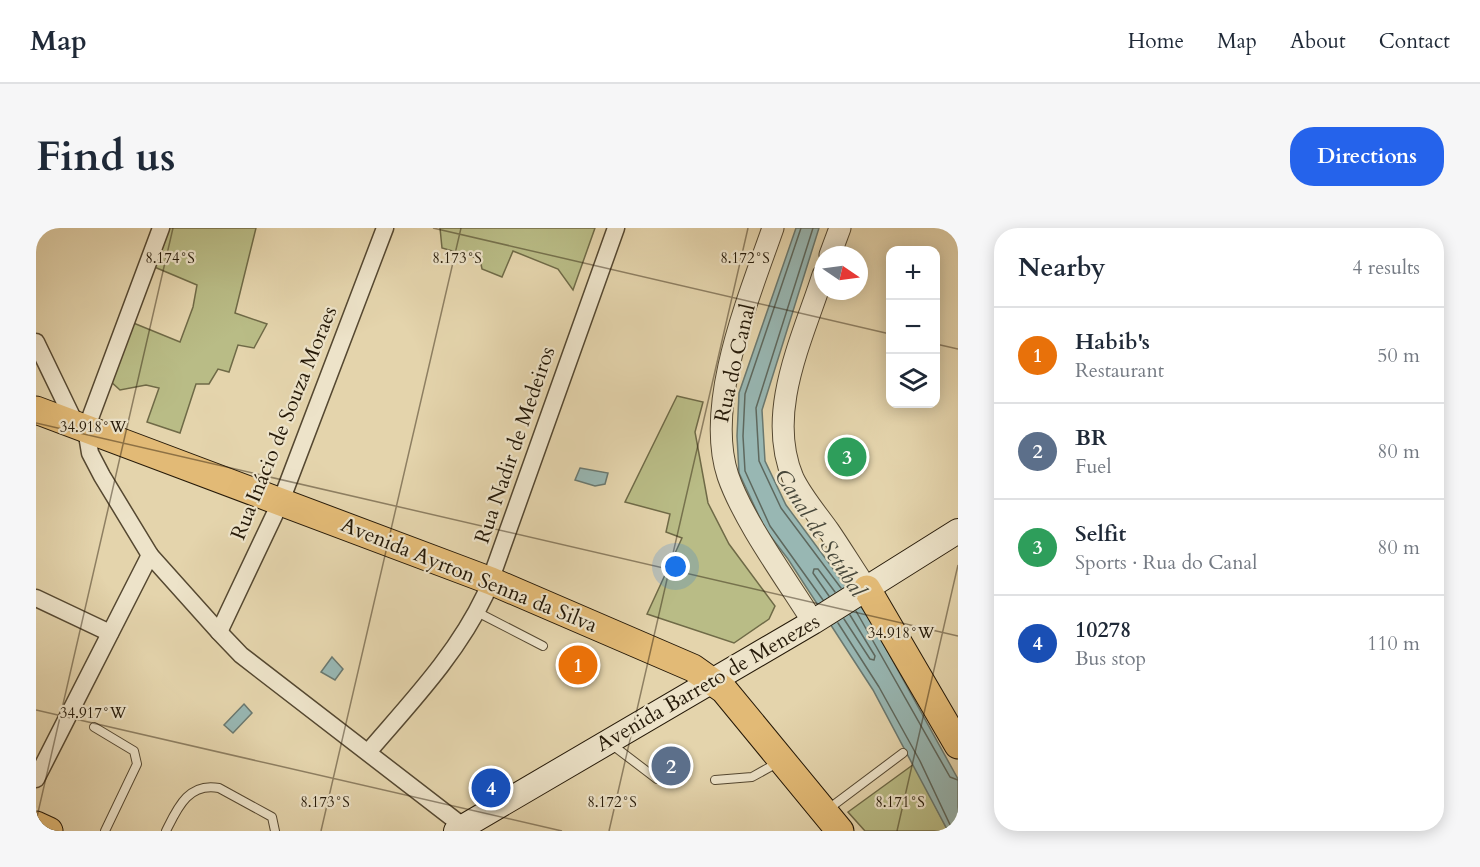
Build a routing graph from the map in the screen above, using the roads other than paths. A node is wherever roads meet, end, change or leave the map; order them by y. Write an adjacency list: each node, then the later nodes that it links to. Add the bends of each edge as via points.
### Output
1 (161, 228): 10 (street)
2 (385, 228): 11 (street, Rua Inácio de Souza Moraes)
3 (616, 228): 14 (street, Rua Nadir de Medeiros)
4 (773, 228): 18 (street, Rua do Canal, via 740,329 720,434 728,475 738,499)
5 (840, 228): 6 (street)
6 (833, 246)
7 (815, 300): 15 (street, via 783,411 784,453 794,479)
8 (36, 342): 10 (street)
9 (36, 410): 10 (main road, Avenida Ayrton Senna da Silva)
10 (81, 427): 11 (main road, Avenida Ayrton Senna da Silva); 13 (street, via 102,476)
11 (281, 501): 14 (main road, Avenida Ayrton Senna da Silva); 19 (street, Rua Inácio de Souza Moraes)
12 (958, 531): 15 (main road, Avenida Barreto de Menezes)
13 (150, 555): 19 (street); 20 (street)
14 (491, 581): 17 (street, Rua Nadir de Medeiros); 22 (main road, Avenida Ayrton Senna da Silva, via 673,657)
15 (864, 590): 18 (main road, Avenida Barreto de Menezes); 25 (main road)
16 (36, 598): 20 (street)
17 (477, 612): 21 (lane); 26 (street, Rua Nadir de Medeiros, via 435,674)
18 (818, 619): 22 (main road, Avenida Barreto de Menezes)
19 (219, 632): 26 (street, via 241,655)
20 (110, 633): 29 (street)
21 (543, 646)
22 (713, 681): 24 (main road, Avenida Barreto de Menezes); 28 (main road, Avenida Ayrton Senna da Silva)
23 (94, 727): 36 (lane, via 137,756 137,764)
24 (609, 741): 30 (lane); 34 (main road, Avenida Barreto de Menezes)
25 (958, 745)
26 (369, 752): 34 (street)
27 (903, 753): 32 (lane)
28 (781, 761): 31 (lane, via 752,777); 32 (main road, Avenida Ayrton Senna da Silva)
29 (36, 779)
30 (657, 779)
31 (715, 780)
32 (832, 822)
33 (36, 825): 35 (main road)
34 (464, 830)
35 (49, 831)
36 (105, 831)
37 (166, 831): 38 (lane, via 182,800 210,786 272,817)
38 (275, 831)

